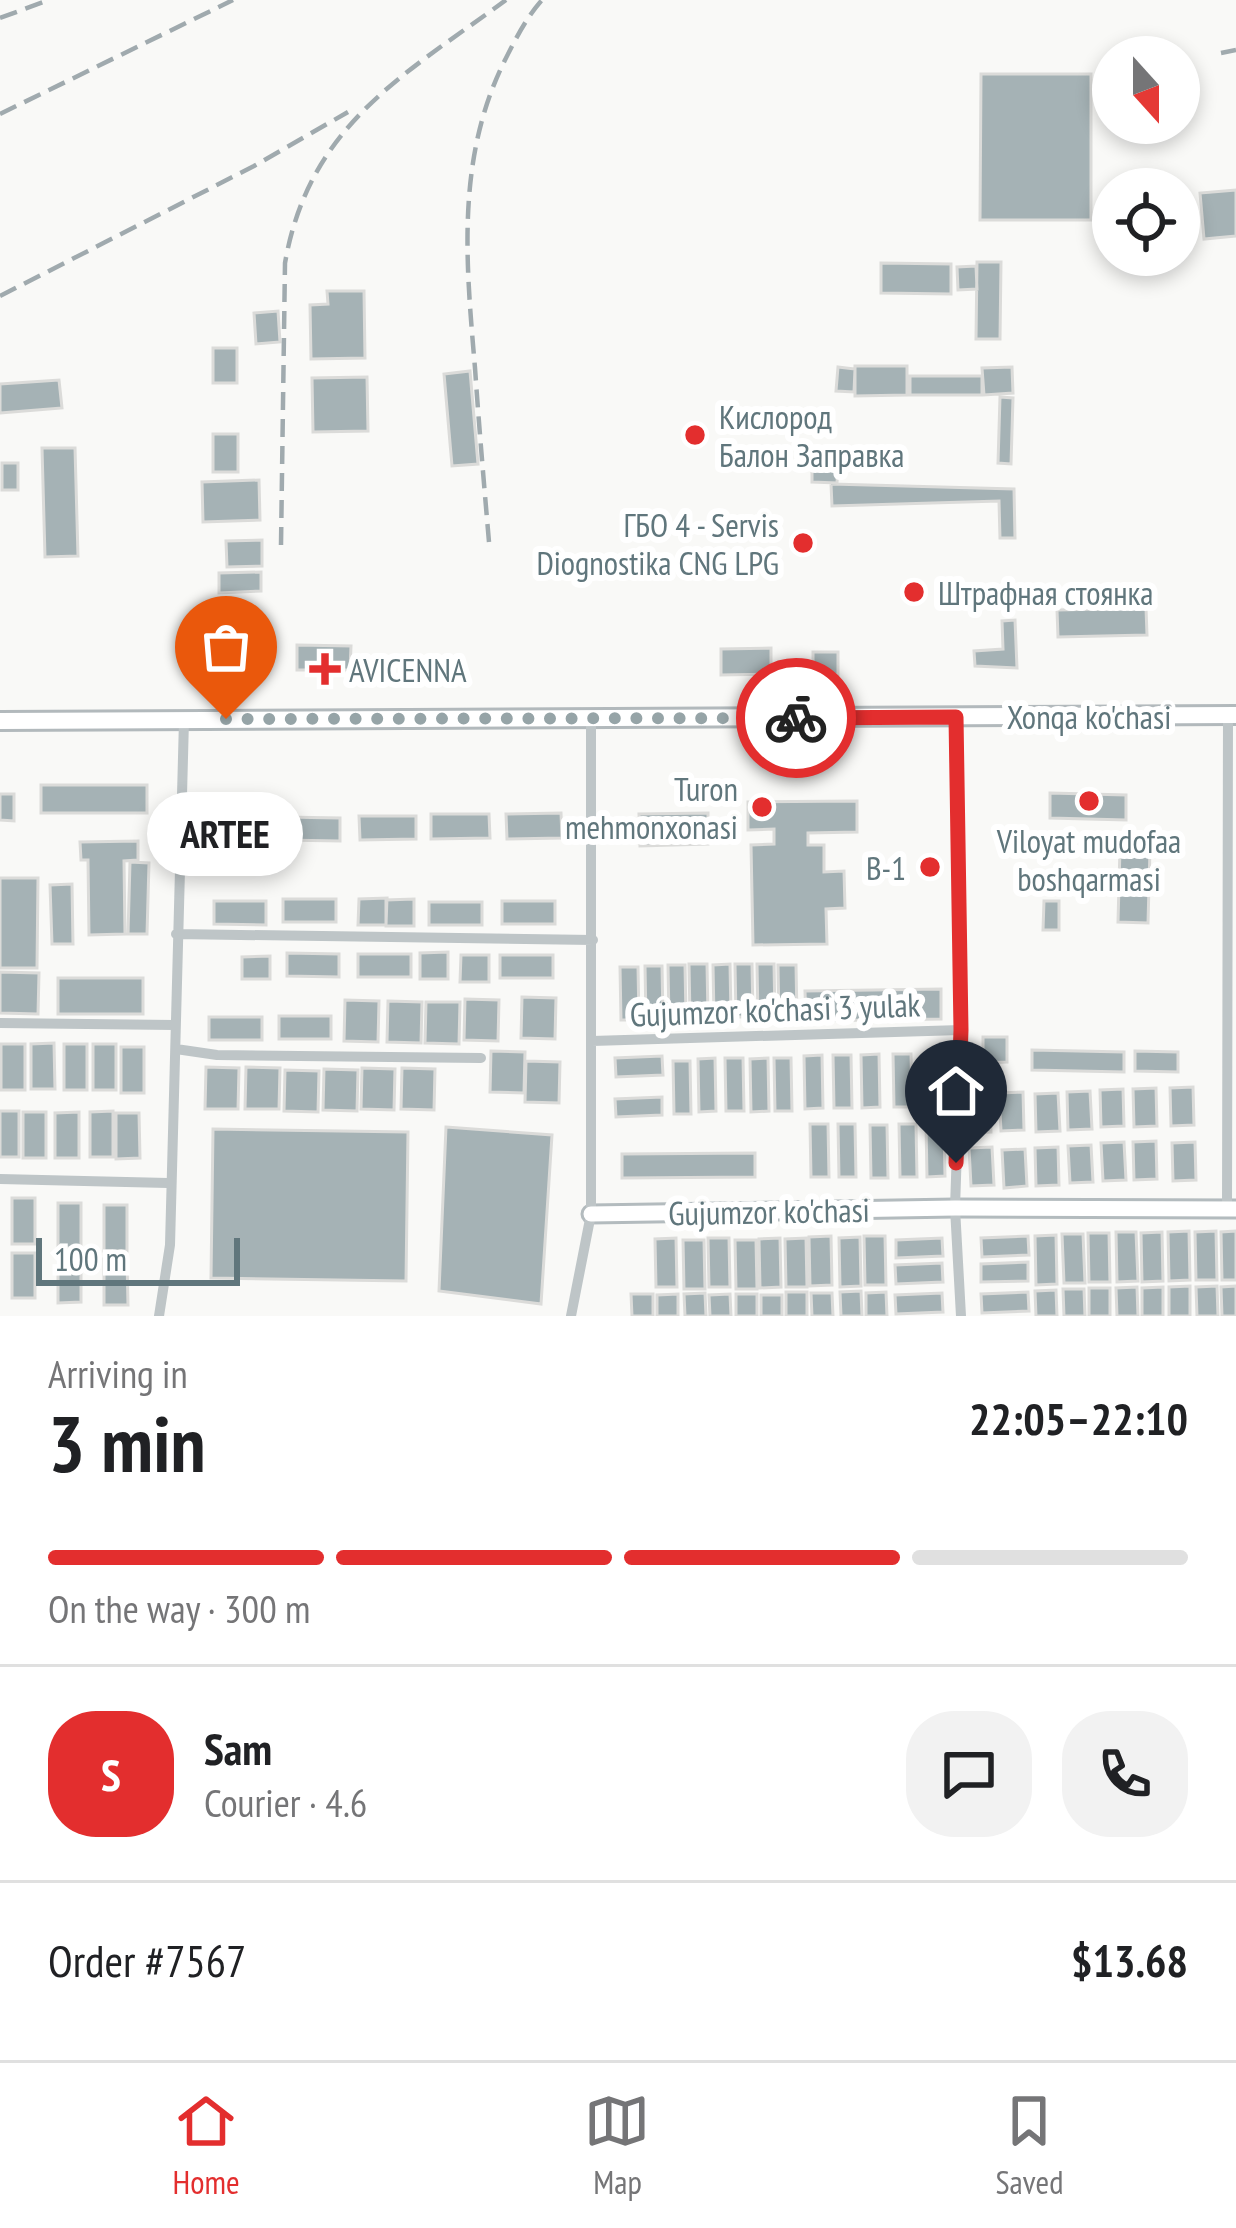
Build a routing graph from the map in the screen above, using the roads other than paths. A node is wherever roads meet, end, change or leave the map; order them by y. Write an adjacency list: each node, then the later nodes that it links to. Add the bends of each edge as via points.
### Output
1 (1232, 715): 2 (main road, Xonqa ko'chasi); 8 (street, Xonqa ko'chasi)
2 (956, 717): 5 (main road, Xonqa ko'chasi); 11 (street)
3 (184, 720): 4 (main road, Xonqa ko'chasi); 5 (main road, Xonqa ko'chasi); 6 (street)
4 (0, 721)
5 (590, 721): 7 (street)
6 (176, 934): 7 (street); 10 (street)
7 (593, 940): 12 (street)
8 (1232, 995): 18 (street, Xonqa ko'chasi)
9 (0, 1023): 10 (street)
10 (174, 1025): 13 (street)
11 (961, 1030): 12 (street, Gujumzor ko'chasi 3 yulak); 17 (street)
12 (592, 1041): 19 (street)
13 (176, 1049): 14 (street); 16 (street)
14 (481, 1058)
15 (0, 1179): 16 (street)
16 (168, 1183): 20 (street, via 170,1245)
17 (955, 1208): 18 (street, Gujumzor ko'chasi); 19 (street, Gujumzor ko'chasi); 22 (street)
18 (1231, 1209)
19 (591, 1214): 21 (street)
20 (159, 1316)
21 (572, 1316)
22 (961, 1316)

